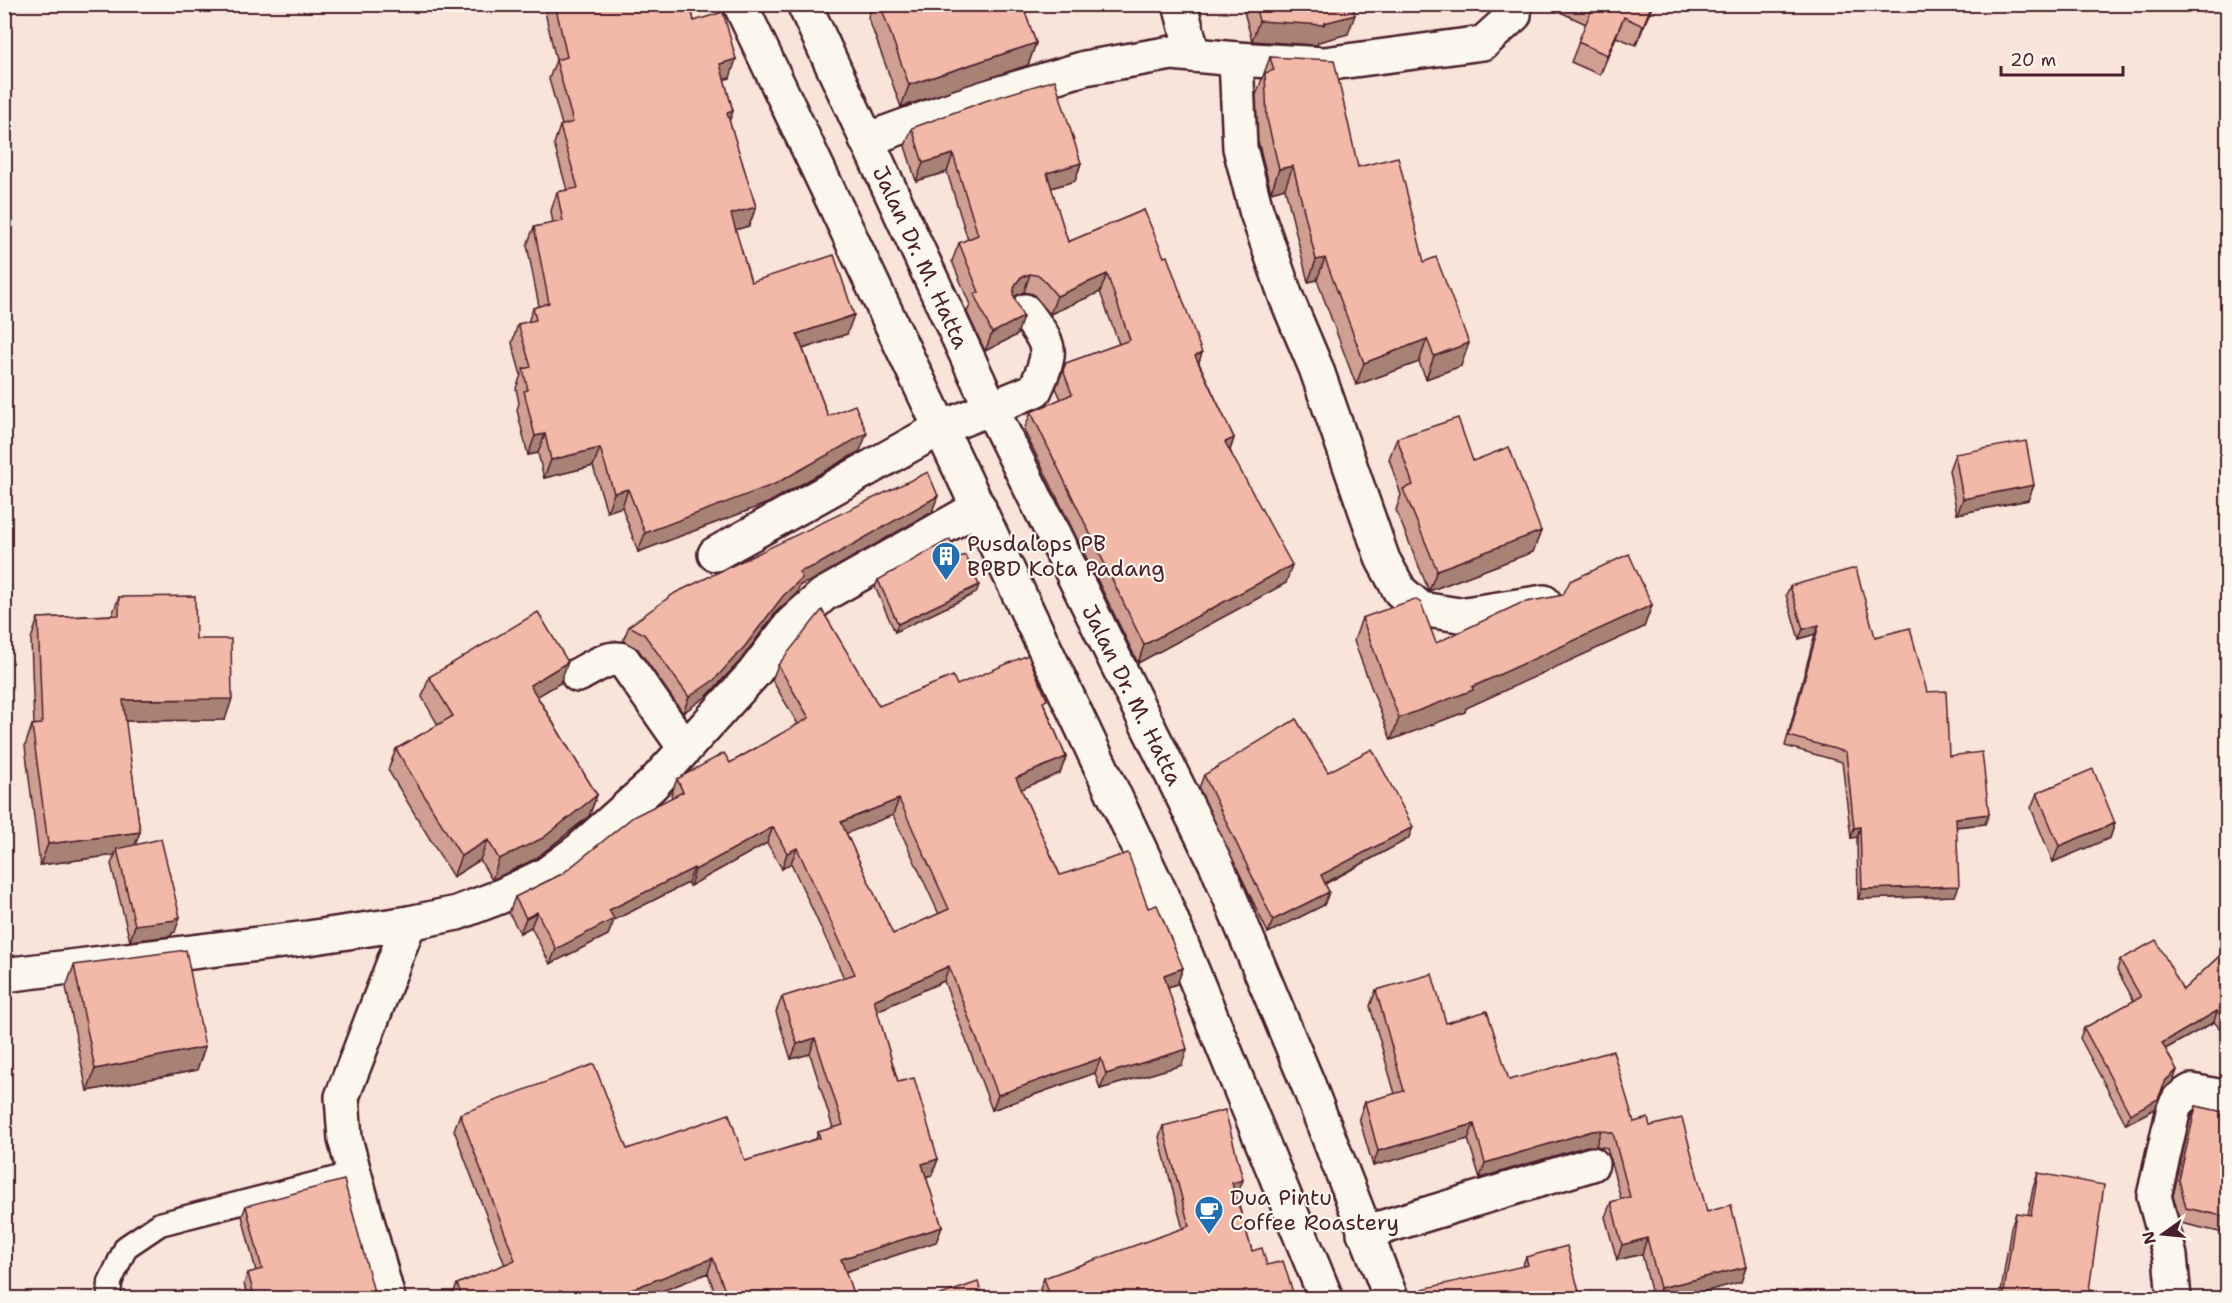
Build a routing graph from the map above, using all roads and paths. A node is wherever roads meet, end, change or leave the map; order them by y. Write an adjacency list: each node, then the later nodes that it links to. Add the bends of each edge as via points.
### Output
1 (740, 4): 10 (street)
2 (804, 4): 7 (street, Jalan Dr. M. Hatta)
3 (1180, 4): 5 (street)
4 (1515, 4): 6 (street, via 1514,15 1483,43 1324,64)
5 (1193, 55): 6 (street); 7 (street, via 1172,53 1085,68 973,101)
6 (1236, 59): 13 (street, via 1240,148 1256,210 1383,560 1400,591 1422,609 1459,615)
7 (866, 140): 9 (street, Jalan Dr. M. Hatta)
8 (1025, 310): 9 (street, via 1047,342 1048,361 1035,390)
9 (991, 408): 10 (street); 21 (street, Jalan Dr. M. Hatta, via 1216,864 1308,1084)
10 (939, 429): 11 (street); 12 (street)
11 (980, 507): 15 (street, via 823,595 792,623 754,673); 24 (street, via 1160,892)
12 (715, 554)
13 (1544, 602)
14 (578, 675): 15 (street, via 618,658 623,660)
15 (686, 748): 16 (street, via 652,785 545,875 457,913)
16 (409, 923): 17 (street); 20 (street, via 342,1096 345,1139)
17 (4, 975)
18 (2228, 1098): 26 (street, via 2191,1091 2174,1108 2154,1196 2170,1256)
19 (1592, 1164): 21 (street)
20 (356, 1173): 22 (lane, via 160,1224 126,1247 110,1282); 23 (street)
21 (1364, 1233): 25 (street, Jalan Dr. M. Hatta)
22 (109, 1299)
23 (388, 1299)
24 (1326, 1299)
25 (1390, 1299)
26 (2174, 1299)

